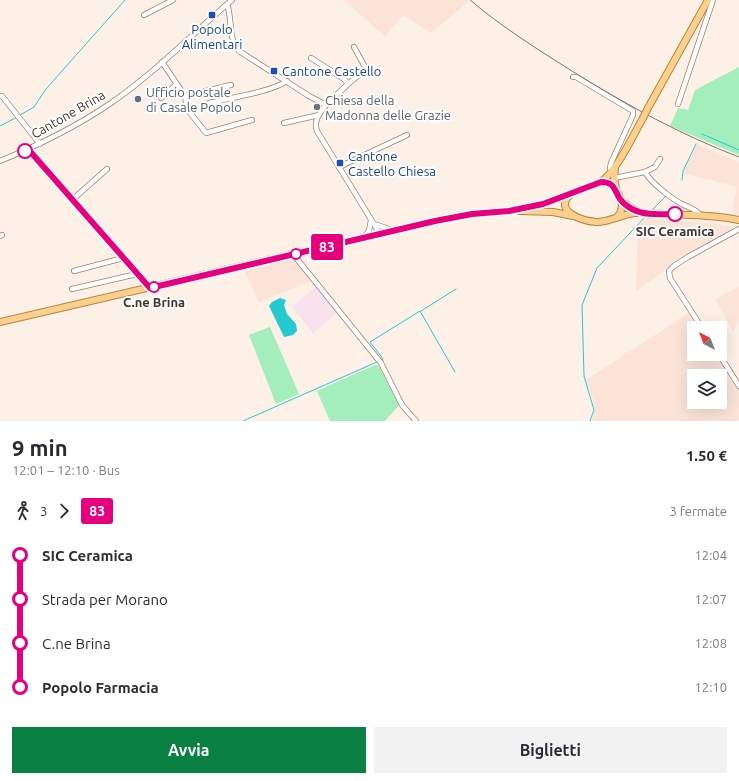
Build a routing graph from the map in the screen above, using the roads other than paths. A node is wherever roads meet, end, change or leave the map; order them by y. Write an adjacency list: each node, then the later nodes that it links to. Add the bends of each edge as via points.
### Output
1 (173, 0): 5 (street)
2 (708, 0): 31 (main road, bridge)
3 (713, 0): 18 (street)
4 (230, 2): 8 (street); 10 (street, via 231,38 234,45 239,51)
5 (144, 15)
6 (354, 47): 12 (street, via 365,67 364,71)
7 (311, 58): 12 (street)
8 (162, 62): 11 (street); 24 (street, Cantone Brina, via 132,88 87,119)
9 (573, 77): 31 (street, via 633,111 611,163)
10 (287, 81): 17 (street, via 261,91); 19 (street)
11 (178, 84): 15 (street); 16 (street)
12 (348, 84): 19 (street)
13 (231, 85): 15 (street)
14 (0, 96): 24 (street)
15 (185, 96): 21 (street, via 187,108 206,133)
16 (161, 98)
17 (209, 103)
18 (678, 104)
19 (326, 105): 20 (street)
20 (319, 115): 22 (street); 28 (street, via 316,127)
21 (252, 120)
22 (284, 123)
23 (407, 135): 28 (street)
24 (40, 144): 25 (street, Cantone Brina)
25 (28, 149): 27 (street); 36 (street, Cantone Brina)
26 (660, 159): 30 (street, via 655,167)
27 (0, 161)
28 (340, 167): 42 (street)
29 (107, 169): 36 (street)
30 (645, 172): 31 (street); 39 (street, via 667,195 694,209)
31 (613, 175): 32 (main road); 33 (main road)
32 (601, 182): 33 (main road, via 609,183); 34 (main road)
33 (616, 190): 35 (main road)
34 (571, 194): 37 (main road, via 543,204); 40 (main road, via 565,201 565,207)
35 (620, 199): 38 (main road, via 630,208); 41 (main road, via 622,208)
36 (72, 200): 50 (street, Cantone Brina)
37 (509, 211): 40 (main road, via 553,212); 45 (main road, via 463,216)
38 (645, 213): 39 (main road); 41 (main road)
39 (700, 215): 43 (main road)
40 (576, 216): 41 (main road, via 598,222)
41 (618, 216)
42 (372, 221): 45 (street); 47 (street); 48 (street, via 369,231)
43 (739, 221): 46 (street)
44 (739, 229): 46 (street)
45 (395, 231): 47 (main road)
46 (734, 232): 55 (street, via 674,266 669,273)
47 (380, 234): 48 (main road)
48 (362, 239): 49 (main road)
49 (293, 254): 53 (main road); 59 (street, via 381,363 402,405)
50 (123, 258): 51 (street); 52 (street, Cantone Brina)
51 (74, 271)
52 (137, 274): 53 (street, Cantone Brina); 54 (street)
53 (150, 288): 56 (main road)
54 (72, 289)
55 (698, 321)
56 (0, 322)
57 (723, 361): 58 (street)
58 (739, 386)
59 (416, 421)

